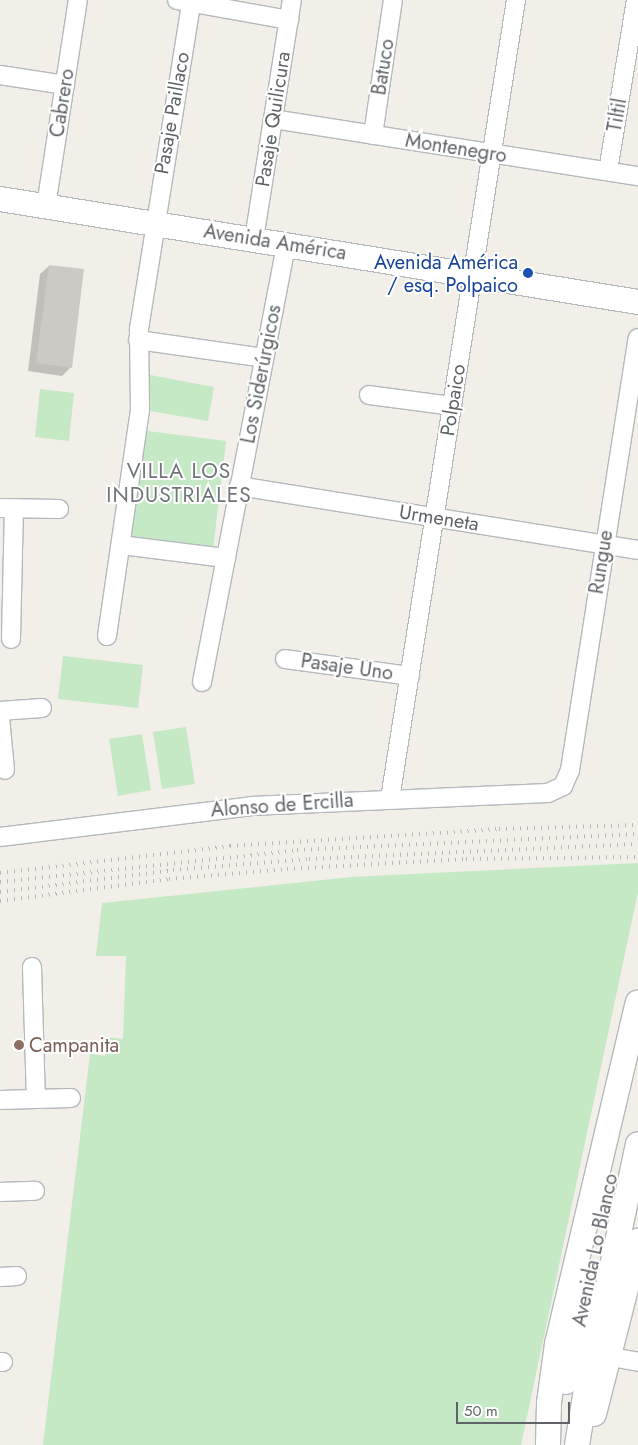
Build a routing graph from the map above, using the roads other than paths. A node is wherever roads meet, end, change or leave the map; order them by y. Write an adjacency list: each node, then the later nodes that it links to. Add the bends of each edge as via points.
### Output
1 (78, 0): 10 (street, Cabrero)
2 (292, 0): 7 (street, Pasaje Quilicura)
3 (393, 0): 12 (street, Batuco)
4 (516, 0): 13 (street, Polpaico)
5 (636, 0): 8 (street, Tiltil)
6 (184, 1): 7 (street); 18 (street, Pasaje Paillaco)
7 (289, 20): 11 (street, Pasaje Quilicura)
8 (631, 72): 14 (street, Tiltil)
9 (0, 75): 10 (street)
10 (65, 85): 17 (street, Cabrero)
11 (273, 119): 12 (street, Montenegro); 19 (street, Pasaje Quilicura)
12 (373, 135): 13 (street, Montenegro)
13 (492, 153): 14 (street, Montenegro); 21 (street, Polpaico)
14 (608, 171): 15 (street, Montenegro)
15 (638, 176)
16 (0, 199): 17 (main road, Avenida América)
17 (46, 206): 18 (main road, Avenida América)
18 (153, 223): 19 (main road, Avenida América); 24 (street, Pasaje Paillaco)
19 (254, 238): 20 (main road, Avenida América)
20 (286, 244): 21 (main road, Avenida América); 25 (street, Los Siderúrgicos)
21 (472, 275): 22 (main road, Avenida América); 27 (street, Polpaico)
22 (638, 302)
23 (638, 338): 32 (street, Rungue)
24 (138, 340): 25 (street); 33 (street, Pasaje Paillaco, via 140,411)
25 (264, 358): 28 (street, Los Siderúrgicos)
26 (370, 395): 27 (street)
27 (452, 406): 31 (street, Polpaico)
28 (239, 486): 31 (street, Urmeneta); 35 (street, Los Siderúrgicos)
29 (7, 508): 30 (street); 36 (street)
30 (59, 509)
31 (435, 517): 32 (street, Urmeneta); 40 (street, Polpaico)
32 (604, 544): 34 (street, Urmeneta); 46 (street, Rungue, via 570,770)
33 (121, 545): 35 (street); 37 (street, Pasaje Paillaco)
34 (638, 550)
35 (226, 558): 41 (street, Los Siderúrgicos)
36 (6, 613): 38 (street)
37 (107, 636)
38 (11, 639)
39 (285, 659): 40 (street, Pasaje Uno)
40 (410, 676): 47 (street, Polpaico)
41 (202, 682)
42 (42, 708): 43 (street)
43 (0, 711)
44 (0, 716): 45 (street)
45 (5, 770)
46 (564, 786): 47 (street, Alonso de Ercilla, via 548,793)
47 (390, 799): 48 (street, Alonso de Ercilla, via 224,808)
48 (0, 837)
49 (32, 967): 53 (street)
50 (638, 1002): 62 (main road, via 557,1344 549,1403)
51 (638, 1054): 58 (main road, Avenida Lo Blanco)
52 (71, 1098): 53 (street)
53 (36, 1099): 54 (street)
54 (0, 1100)
55 (638, 1144): 58 (main road, Avenida Lo Blanco)
56 (0, 1192): 57 (street)
57 (35, 1192)
58 (616, 1200): 62 (main road, Avenida Lo Blanco); 63 (main road, Avenida Lo Blanco)
59 (638, 1241): 60 (main road)
60 (611, 1357): 61 (street); 64 (main road)
61 (638, 1362)
62 (550, 1445)
63 (577, 1445)
64 (582, 1445)

